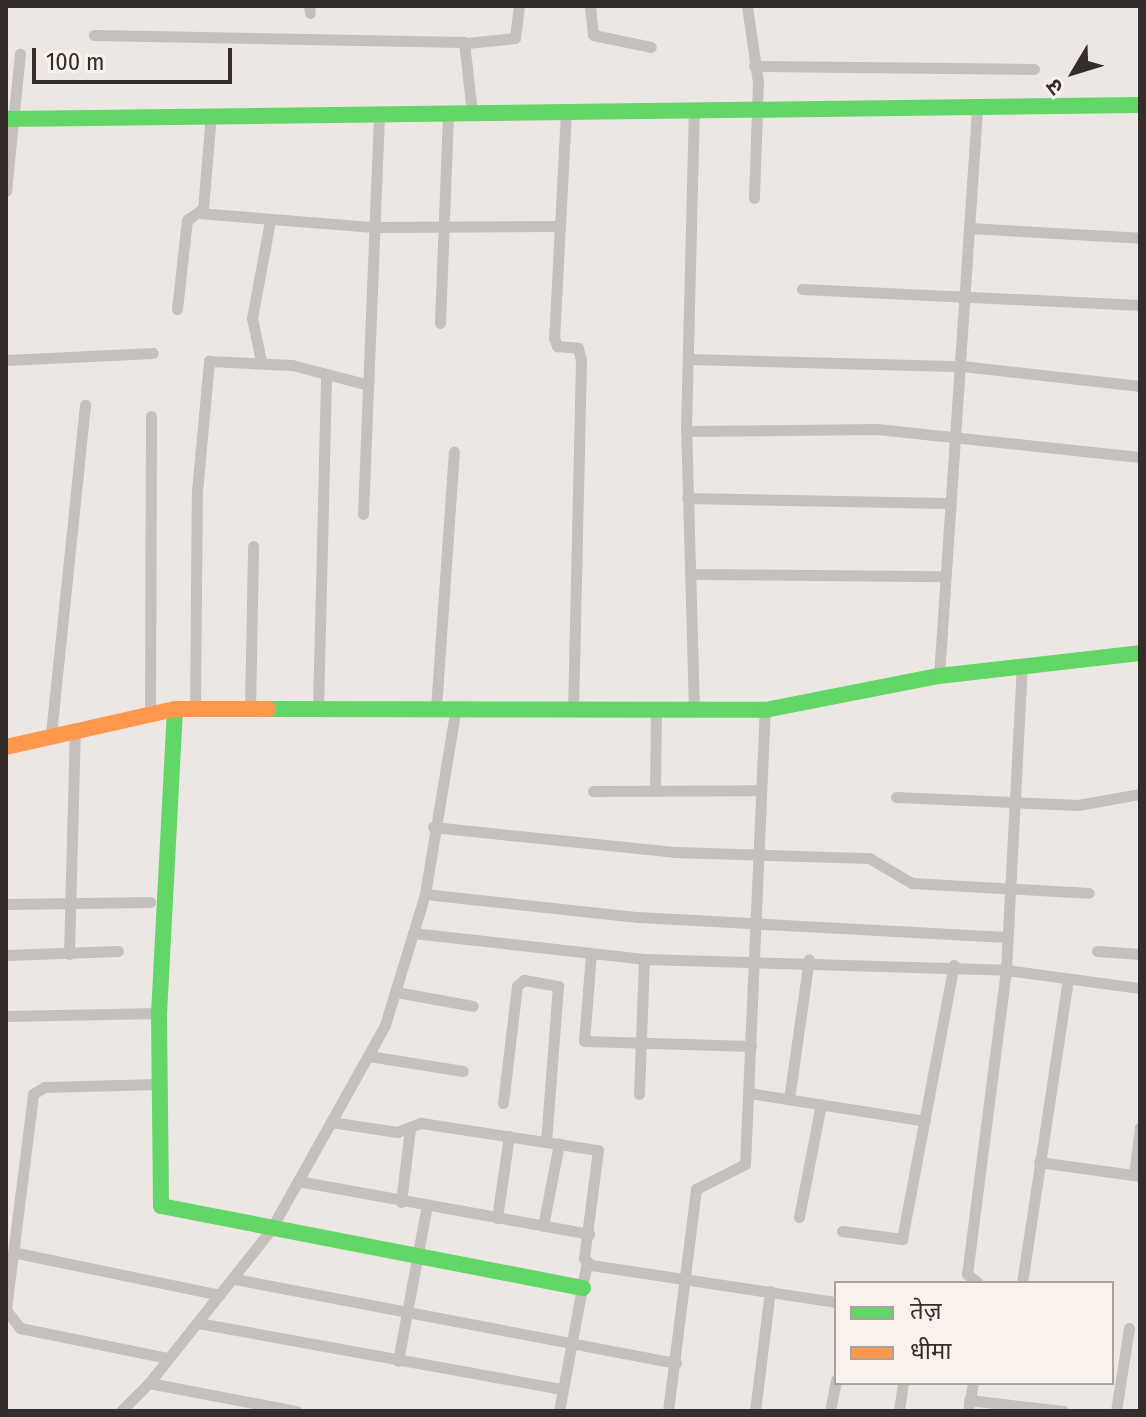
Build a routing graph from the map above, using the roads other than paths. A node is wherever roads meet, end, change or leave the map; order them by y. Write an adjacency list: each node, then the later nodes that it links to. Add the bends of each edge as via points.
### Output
1 (519, 6): 5 (street, via 515,38)
2 (590, 6): 6 (street, via 593,35)
3 (747, 6): 8 (street)
4 (94, 35): 5 (street)
5 (467, 43): 15 (street)
6 (651, 47)
7 (20, 54): 19 (street)
8 (754, 66): 9 (street); 11 (street)
9 (1034, 69)
10 (1140, 105): 13 (street)
11 (758, 109): 12 (street); 13 (street); 21 (street)
12 (694, 110): 14 (street); 35 (street)
13 (977, 110): 27 (street)
14 (566, 111): 15 (street); 25 (street)
15 (472, 112): 17 (street)
16 (211, 114): 18 (street); 19 (street); 22 (street)
17 (448, 114): 18 (street); 24 (street)
18 (379, 117): 26 (street)
19 (8, 120): 20 (street)
20 (6, 191)
21 (754, 198)
22 (198, 213): 23 (street); 32 (street, via 187,220)
23 (270, 221): 26 (street); 37 (street, via 252,318)
24 (445, 226): 25 (street); 26 (street); 33 (street)
25 (558, 226): 63 (street, via 554,342 578,348 581,360)
26 (373, 227): 40 (street)
27 (969, 228): 28 (street); 30 (street)
28 (1140, 238)
29 (802, 289): 30 (street)
30 (968, 297): 31 (street); 38 (street)
31 (1140, 305)
32 (177, 309)
33 (440, 323)
34 (153, 353): 36 (street)
35 (689, 359): 38 (street); 44 (street)
36 (6, 360)
37 (261, 361): 39 (street); 62 (street, via 209,361 197,491)
38 (962, 366): 41 (street); 45 (street)
39 (326, 374): 40 (street); 59 (street)
40 (365, 384): 50 (street)
41 (1140, 386)
42 (85, 405): 69 (street)
43 (151, 416): 67 (street)
44 (686, 431): 45 (street, via 863,429); 48 (street)
45 (953, 437): 47 (street); 49 (street)
46 (454, 452): 60 (street)
47 (1140, 457)
48 (687, 498): 49 (street); 52 (street)
49 (946, 503): 53 (street)
50 (363, 514)
51 (253, 546): 58 (street)
52 (694, 574): 53 (street); 65 (street)
53 (943, 576): 56 (street)
54 (1140, 653): 55 (street)
55 (1022, 664): 56 (street); 76 (street)
56 (939, 676): 66 (street)
57 (456, 707): 60 (street); 63 (street); 77 (street)
58 (250, 708): 59 (street); 62 (street)
59 (318, 708): 60 (street)
60 (436, 708)
61 (175, 709): 62 (street); 67 (street); 103 (street)
62 (195, 709)
63 (573, 709): 64 (street)
64 (656, 710): 65 (street); 73 (street)
65 (694, 710): 66 (street)
66 (765, 710): 71 (street)
67 (150, 712): 68 (street)
68 (75, 728): 69 (street); 83 (street)
69 (51, 734): 70 (street)
70 (6, 747)
71 (760, 790): 73 (street); 78 (street)
72 (593, 791): 73 (street)
73 (655, 791)
74 (1140, 794): 76 (street, via 1078,805)
75 (896, 797): 76 (street)
76 (1016, 803): 79 (street)
77 (433, 827): 78 (street); 81 (street)
78 (756, 856): 79 (street, via 869,858 912,883); 85 (street)
79 (1009, 888): 80 (street); 87 (street)
80 (1089, 893)
81 (425, 894): 85 (street); 86 (street)
82 (150, 902): 83 (street)
83 (71, 903): 84 (street); 90 (street)
84 (7, 904)
85 (752, 921): 87 (street); 95 (street)
86 (413, 933): 91 (street); 101 (street)
87 (1006, 937): 98 (street)
88 (118, 951): 90 (street)
89 (1097, 951): 92 (street)
90 (69, 954): 93 (street)
91 (591, 954): 94 (street); 105 (street, via 583,1039)
92 (1140, 954)
93 (6, 955)
94 (644, 959): 95 (street); 105 (street)
95 (752, 959): 96 (street); 106 (street)
96 (809, 959): 97 (street); 112 (street)
97 (954, 965): 98 (street); 115 (street)
98 (1006, 970): 99 (street); 138 (street, via 967,1274)
99 (1068, 979): 100 (street); 122 (street)
100 (1140, 988)
101 (396, 992): 102 (street); 107 (street)
102 (473, 1006)
103 (159, 1013): 104 (street); 109 (street)
104 (6, 1016)
105 (639, 1046): 106 (street); 111 (street)
106 (751, 1046): 110 (street)
107 (369, 1056): 108 (street); 116 (street)
108 (463, 1071)
109 (158, 1084): 130 (street, via 161,1206); 133 (street, via 36,1090)
110 (749, 1093): 112 (street); 136 (street, via 743,1170 708,1177 696,1189)
111 (639, 1094)
112 (789, 1099): 114 (street)
113 (503, 1103): 120 (street, via 518,983 558,986)
114 (821, 1104): 115 (street); 127 (street)
115 (925, 1121): 131 (street, via 902,1239)
116 (331, 1122): 118 (street); 124 (street)
117 (1140, 1127): 123 (street)
118 (410, 1129): 119 (street, via 421,1123); 125 (street)
119 (509, 1136): 120 (street); 128 (street)
120 (546, 1142): 121 (street)
121 (559, 1144): 129 (street); 132 (street, via 601,1153)
122 (1039, 1162): 123 (street); 139 (street)
123 (1137, 1175)
124 (298, 1181): 125 (street); 130 (street)
125 (401, 1202): 126 (street)
126 (427, 1205): 128 (street); 134 (street)
127 (799, 1217)
128 (497, 1218): 129 (street)
129 (543, 1226): 132 (street)
130 (270, 1231): 134 (street); 137 (street)
131 (842, 1231)
132 (589, 1234): 135 (street)
133 (17, 1253): 142 (street); 144 (street)
134 (417, 1255): 140 (street); 145 (street)
135 (587, 1262): 136 (street); 140 (street)
136 (686, 1276): 141 (street); 152 (street)
137 (235, 1279): 142 (street); 145 (street)
138 (976, 1281)
139 (1022, 1281)
140 (583, 1288): 148 (street)
141 (770, 1291): 143 (street); 163 (street)
142 (220, 1295): 146 (street)
143 (834, 1302)
144 (6, 1309): 150 (street, via 20,1328)
145 (407, 1312): 148 (street); 151 (street)
146 (198, 1323): 150 (street); 151 (street)
147 (1129, 1328): 149 (street)
148 (572, 1342): 152 (street); 157 (street)
149 (1118, 1352): 167 (street)
150 (167, 1358): 153 (street)
151 (398, 1361): 157 (street)
152 (676, 1363): 162 (street)
153 (149, 1383): 159 (street); 160 (street)
154 (835, 1385): 164 (street)
155 (903, 1385): 165 (street)
156 (973, 1385): 158 (street)
157 (562, 1389): 161 (street)
158 (968, 1406): 166 (street)
159 (121, 1411)
160 (296, 1411)
161 (559, 1411)
162 (668, 1411)
163 (755, 1411)
164 (830, 1411)
165 (899, 1411)
166 (1063, 1411)
167 (1116, 1411)

